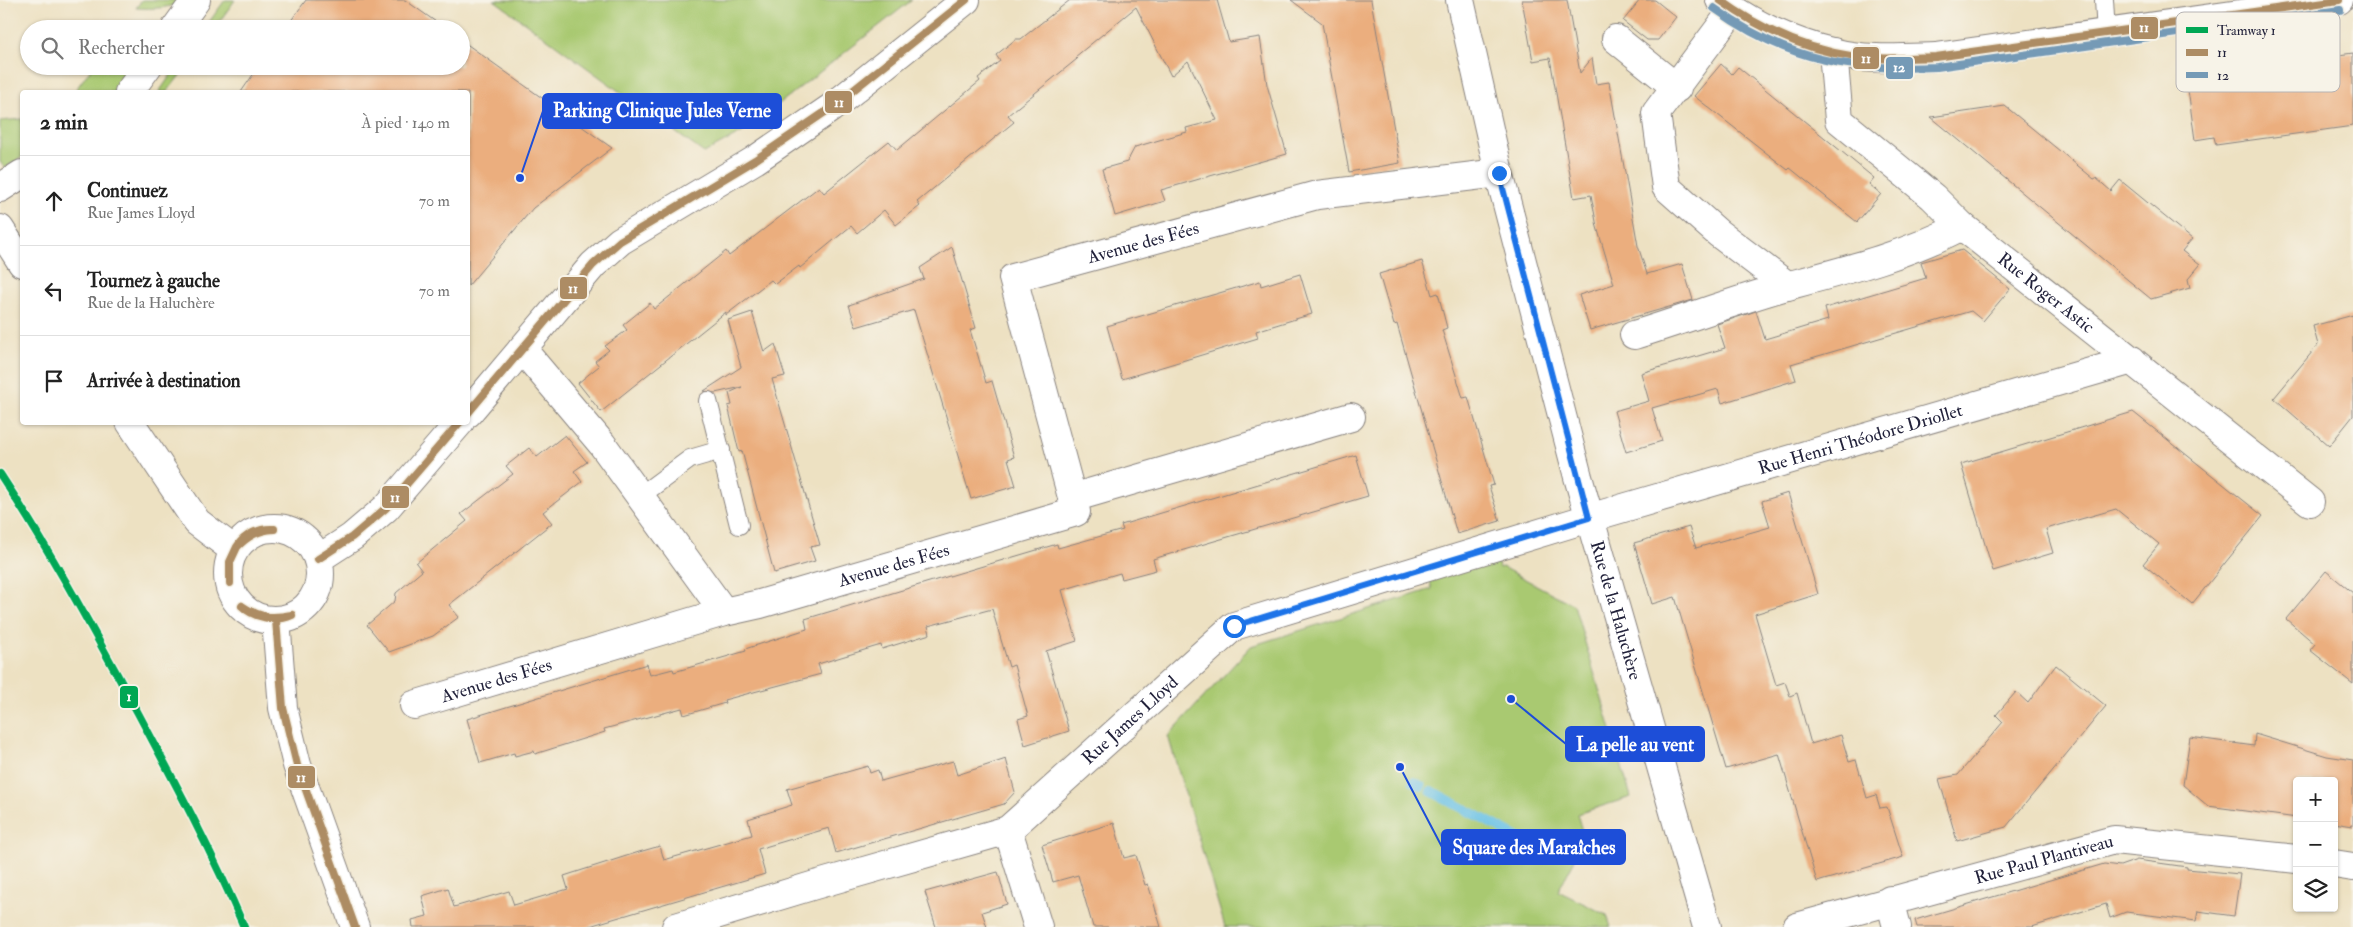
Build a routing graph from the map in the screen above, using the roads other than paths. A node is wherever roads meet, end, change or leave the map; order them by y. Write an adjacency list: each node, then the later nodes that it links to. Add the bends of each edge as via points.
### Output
1 (196, 0): 8 (street)
2 (966, 0): 24 (street, via 823,113 755,160 620,241 593,264)
3 (1460, 0): 16 (street, Rue de la Haluchère)
4 (2104, 0): 10 (lane)
5 (2339, 0): 7 (street)
6 (1727, 5): 12 (street, via 1782,34); 14 (street)
7 (2257, 12)
8 (182, 20)
9 (2176, 24): 10 (street)
10 (2106, 34): 12 (street, via 1936,57 1884,58)
11 (1616, 39): 14 (street)
12 (1833, 52): 19 (street, Rue Roger Astic, via 1839,120 1933,197)
13 (141, 75): 15 (street)
14 (1677, 88): 22 (street, via 1656,113 1666,187 1718,234)
15 (130, 90)
16 (1499, 173): 33 (street, Avenue des Fées, via 1317,196 1013,278); 35 (street, Rue de la Haluchère)
17 (20, 175): 18 (street)
18 (0, 188)
19 (1962, 226): 22 (street, via 1928,244 1854,269); 25 (street, Rue Roger Astic)
20 (0, 229): 21 (street)
21 (20, 260)
22 (1788, 286): 23 (street)
23 (1634, 335)
24 (522, 349): 27 (street); 32 (street, via 602,444)
25 (2132, 360): 34 (street, Rue Roger Astic); 35 (street, Rue Henri Théodore Driollet)
26 (708, 401): 31 (lane)
27 (470, 411)
28 (1351, 417): 33 (street)
29 (132, 425): 37 (street, via 197,522)
30 (457, 425): 38 (street, via 386,508 352,537)
31 (721, 450): 32 (lane, via 690,458); 36 (lane)
32 (640, 496): 39 (street)
33 (1072, 498): 39 (street, Avenue des Fées, via 1076,512)
34 (2310, 502)
35 (1589, 518): 42 (street, Rue James Lloyd, via 1234,626); 50 (street, Rue de la Haluchère)
36 (739, 525)
37 (234, 550): 38 (street, via 254,532 274,528 289,530 302,537); 40 (street, via 228,571 235,597 245,610)
38 (318, 559): 40 (street, via 320,578 315,596 294,616)
39 (724, 612): 41 (street, Avenue des Fées)
40 (276, 620): 47 (street, via 283,708 297,765)
41 (414, 705)
42 (1008, 830): 48 (street, Rue James Lloyd); 49 (street)
43 (2293, 859): 46 (street, Rue Paul Plantiveau, via 2114,840)
44 (2338, 865): 45 (street)
45 (2353, 867)
46 (1890, 900): 51 (street, Rue Paul Plantiveau); 52 (street)
47 (355, 927)
48 (676, 927)
49 (1038, 927)
50 (1707, 927)
51 (1797, 927)
52 (1897, 927)

